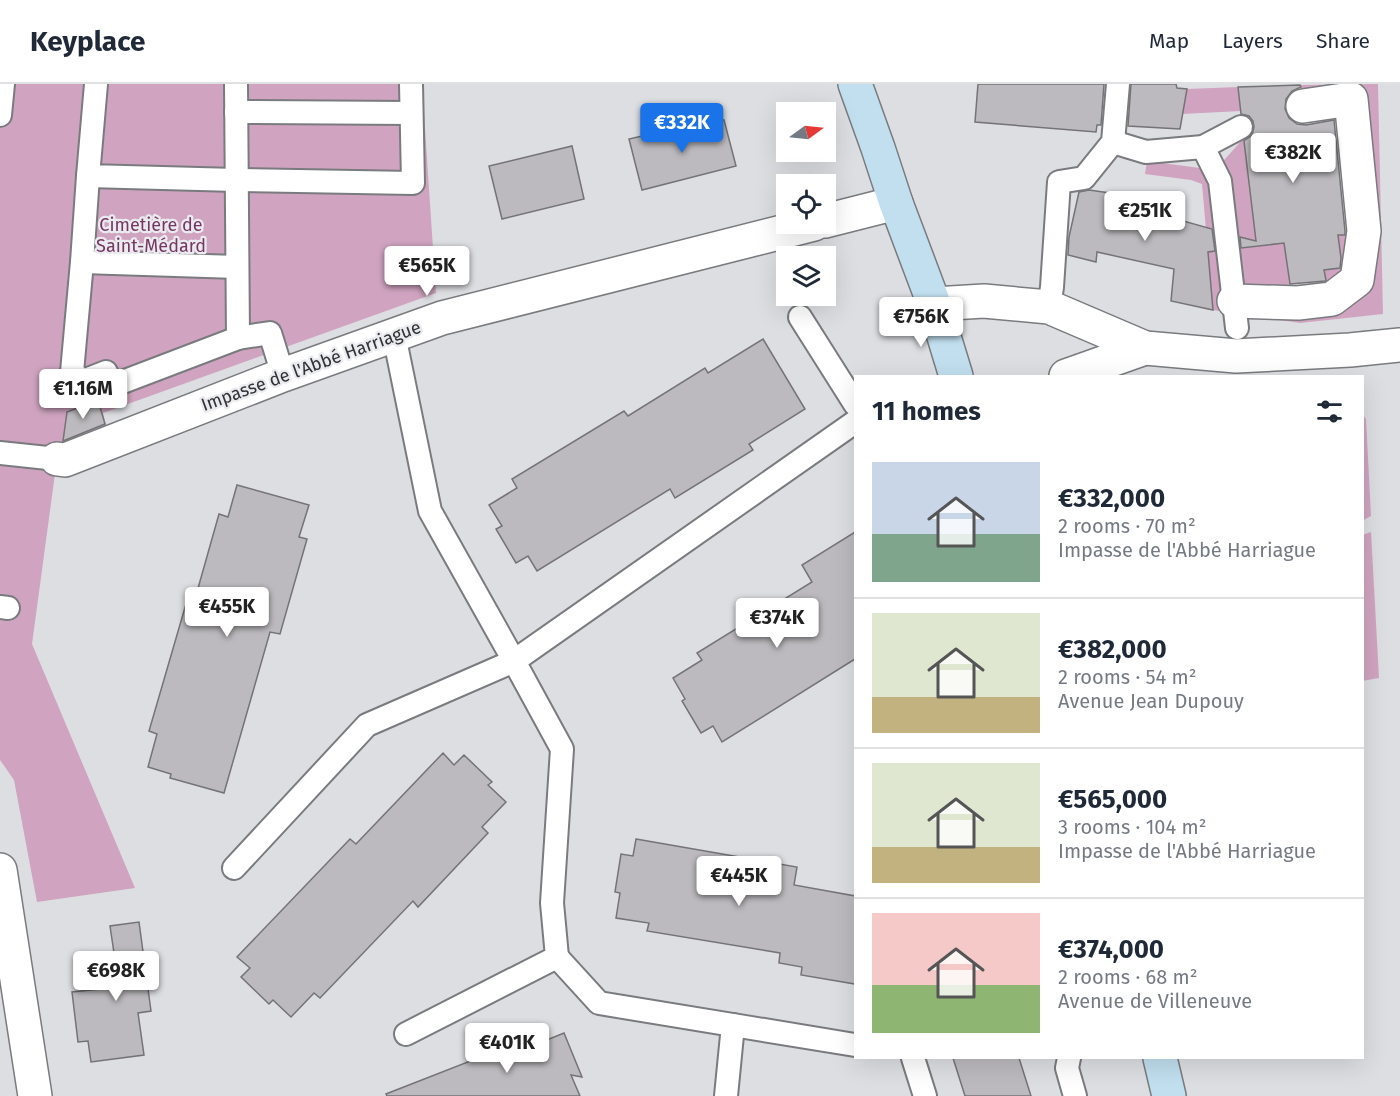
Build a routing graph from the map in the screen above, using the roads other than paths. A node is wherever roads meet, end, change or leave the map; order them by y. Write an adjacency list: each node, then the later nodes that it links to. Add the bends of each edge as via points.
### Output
1 (3, 84): 10 (lane)
2 (96, 84): 14 (lane)
3 (236, 84): 8 (lane)
4 (411, 84): 9 (lane)
5 (855, 84): 16 (main road)
6 (1118, 84): 12 (lane)
7 (1303, 106): 23 (street, via 1351,99 1364,231 1358,280 1332,299)
8 (236, 112): 9 (lane); 15 (lane)
9 (411, 113): 15 (lane, via 412,183)
10 (0, 115)
11 (1241, 127): 13 (lane)
12 (1113, 142): 13 (lane, via 1146,152); 22 (lane, via 1084,178 1059,182)
13 (1203, 147): 23 (lane, via 1221,181)
14 (88, 176): 15 (lane); 19 (lane)
15 (236, 180): 20 (lane)
16 (896, 203): 17 (street); 21 (main road)
17 (836, 218)
18 (776, 234): 25 (street, Impasse de l'Abbé Harriague, via 442,318)
19 (82, 262): 20 (lane); 26 (lane, via 72,372 83,381 106,372 112,386)
20 (237, 267): 26 (lane)
21 (934, 304): 22 (street, via 984,301); 30 (main road)
22 (1048, 307): 28 (street)
23 (1236, 314)
24 (800, 317): 32 (lane)
25 (394, 335): 29 (street, Impasse de l'Abbé Harriague); 36 (lane, via 430,511)
26 (238, 338): 29 (lane, via 270,333)
27 (1400, 345): 28 (street, via 1236,356)
28 (1145, 348): 31 (street)
29 (283, 375): 35 (street, Impasse de l'Abbé Harriague, via 65,460)
30 (956, 375)
31 (1069, 375)
32 (854, 402)
33 (854, 423): 36 (lane)
34 (0, 453): 35 (lane)
35 (57, 459)
36 (514, 661): 37 (lane, via 367,725); 39 (lane, via 562,749 552,903)
37 (234, 868)
38 (0, 870): 46 (street)
39 (557, 957): 40 (lane, via 599,1002); 41 (lane)
40 (733, 1024): 42 (lane); 47 (lane)
41 (406, 1034)
42 (854, 1045)
43 (913, 1059): 48 (lane)
44 (1069, 1059): 49 (lane, via 1067,1068)
45 (1160, 1059): 50 (main road)
46 (35, 1096)
47 (726, 1096)
48 (925, 1096)
49 (1075, 1096)
50 (1169, 1096)

